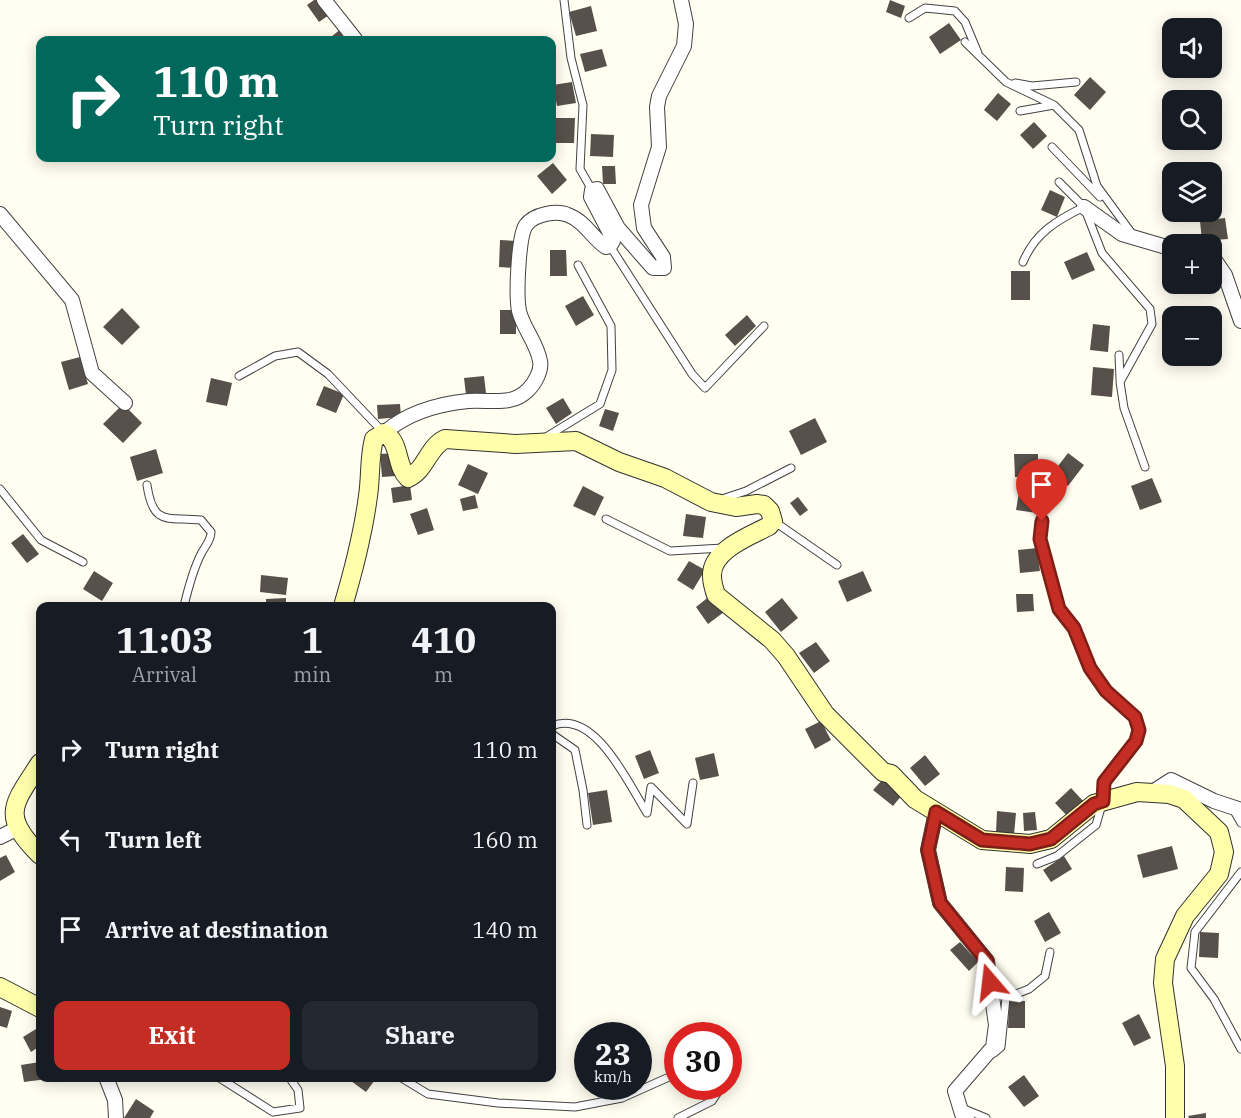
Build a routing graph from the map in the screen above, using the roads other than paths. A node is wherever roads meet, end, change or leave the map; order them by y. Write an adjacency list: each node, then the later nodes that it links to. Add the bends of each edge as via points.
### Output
1 (324, 0): 5 (street)
2 (564, 0): 14 (lane, via 571,58 583,105 580,169)
3 (681, 0): 14 (street, via 686,24 684,46 659,96 659,147 641,205 644,228 663,257 664,268 653,268 644,259 618,228 597,189)
4 (909, 18): 7 (lane, via 926,8 955,11 965,22)
5 (353, 36)
6 (965, 42): 7 (lane)
7 (981, 58): 8 (lane)
8 (1006, 82): 9 (lane, via 1032,86); 10 (lane)
9 (1076, 82)
10 (1054, 105): 11 (lane); 16 (lane, via 1079,130 1097,186)
11 (1020, 111)
12 (1052, 147): 16 (lane)
13 (1059, 182): 15 (lane)
14 (592, 190): 19 (street, via 591,197 613,241)
15 (1084, 207): 18 (street, via 1122,234); 21 (lane, via 1052,223 1029,248); 28 (lane, via 1102,253 1150,309 1152,324)
16 (1114, 212): 18 (lane)
17 (0, 214): 29 (street, via 72,300 92,374)
18 (1137, 239): 20 (street)
19 (610, 246): 25 (lane, via 692,374 705,388); 30 (street, via 599,243 585,226 567,214 551,213 527,223 519,274 519,310 541,364 530,389 510,401 437,406 394,424)
20 (1162, 246)
21 (1023, 261)
22 (578, 266): 31 (lane, via 610,327 612,370 600,404)
23 (1222, 271): 24 (street)
24 (1241, 321)
25 (764, 326)
26 (1119, 355): 28 (lane)
27 (239, 376): 30 (lane, via 275,356 298,352 328,374)
28 (1120, 382): 32 (lane, via 1124,408)
29 (125, 403)
30 (384, 433): 31 (street, via 395,443 402,472 408,478 416,474 437,442 445,439); 44 (street, via 374,439 372,446 361,544)
31 (539, 442): 36 (street, via 576,441)
32 (1145, 467)
33 (791, 468): 36 (lane, via 746,491)
34 (147, 485): 43 (lane, via 149,498 160,516 201,520 211,532)
35 (0, 489): 41 (lane, via 41,540)
36 (711, 502): 39 (street, via 736,507 764,505)
37 (1044, 503): 50 (lane, via 1040,539 1059,609 1074,628 1090,668 1106,691 1135,717 1139,730 1136,741 1104,782)
38 (606, 519): 40 (lane, via 670,551)
39 (772, 521): 40 (street); 42 (lane)
40 (728, 548): 52 (street, via 711,573 716,595 772,640 825,714 846,735 915,799)
41 (82, 562)
42 (837, 565)
43 (185, 602)
44 (344, 602)
45 (556, 724): 48 (lane, via 584,728 611,752 646,813 651,787 687,824)
46 (556, 737): 54 (lane, via 575,750)
47 (36, 769): 55 (street, via 14,803 12,815)
48 (693, 783)
49 (1151, 793): 50 (street, via 1137,792); 51 (street, via 1171,780); 75 (street, via 1169,794 1194,805 1219,832 1224,852 1219,874 1185,916 1165,959 1162,983 1174,1066)
50 (1103, 801): 52 (street, via 1051,839 1030,844 982,840); 58 (lane, via 1096,825 1057,856)
51 (1237, 809): 53 (lane)
52 (936, 812): 64 (street, via 928,850 940,903 987,961 996,1025 993,1047)
53 (1241, 823)
54 (587, 825)
55 (18, 828): 56 (street); 57 (street)
56 (0, 837)
57 (36, 851)
58 (1037, 864)
59 (1241, 872): 63 (lane, via 1195,932 1191,968 1214,999)
60 (1050, 952): 64 (lane, via 1045,976 1029,989 1006,998 1001,1047)
61 (0, 987): 62 (street)
62 (36, 1006)
63 (1241, 1049)
64 (979, 1063): 71 (street, via 955,1091)
65 (664, 1079): 69 (lane, via 622,1098 575,1107 428,1094)
66 (108, 1082): 72 (street)
67 (226, 1082): 68 (lane, via 273,1112 300,1108 298,1090)
68 (292, 1082)
69 (408, 1082)
70 (713, 1100): 73 (lane)
71 (963, 1113): 74 (lane)
72 (116, 1118)
73 (678, 1118)
74 (986, 1118)
75 (1175, 1118)

